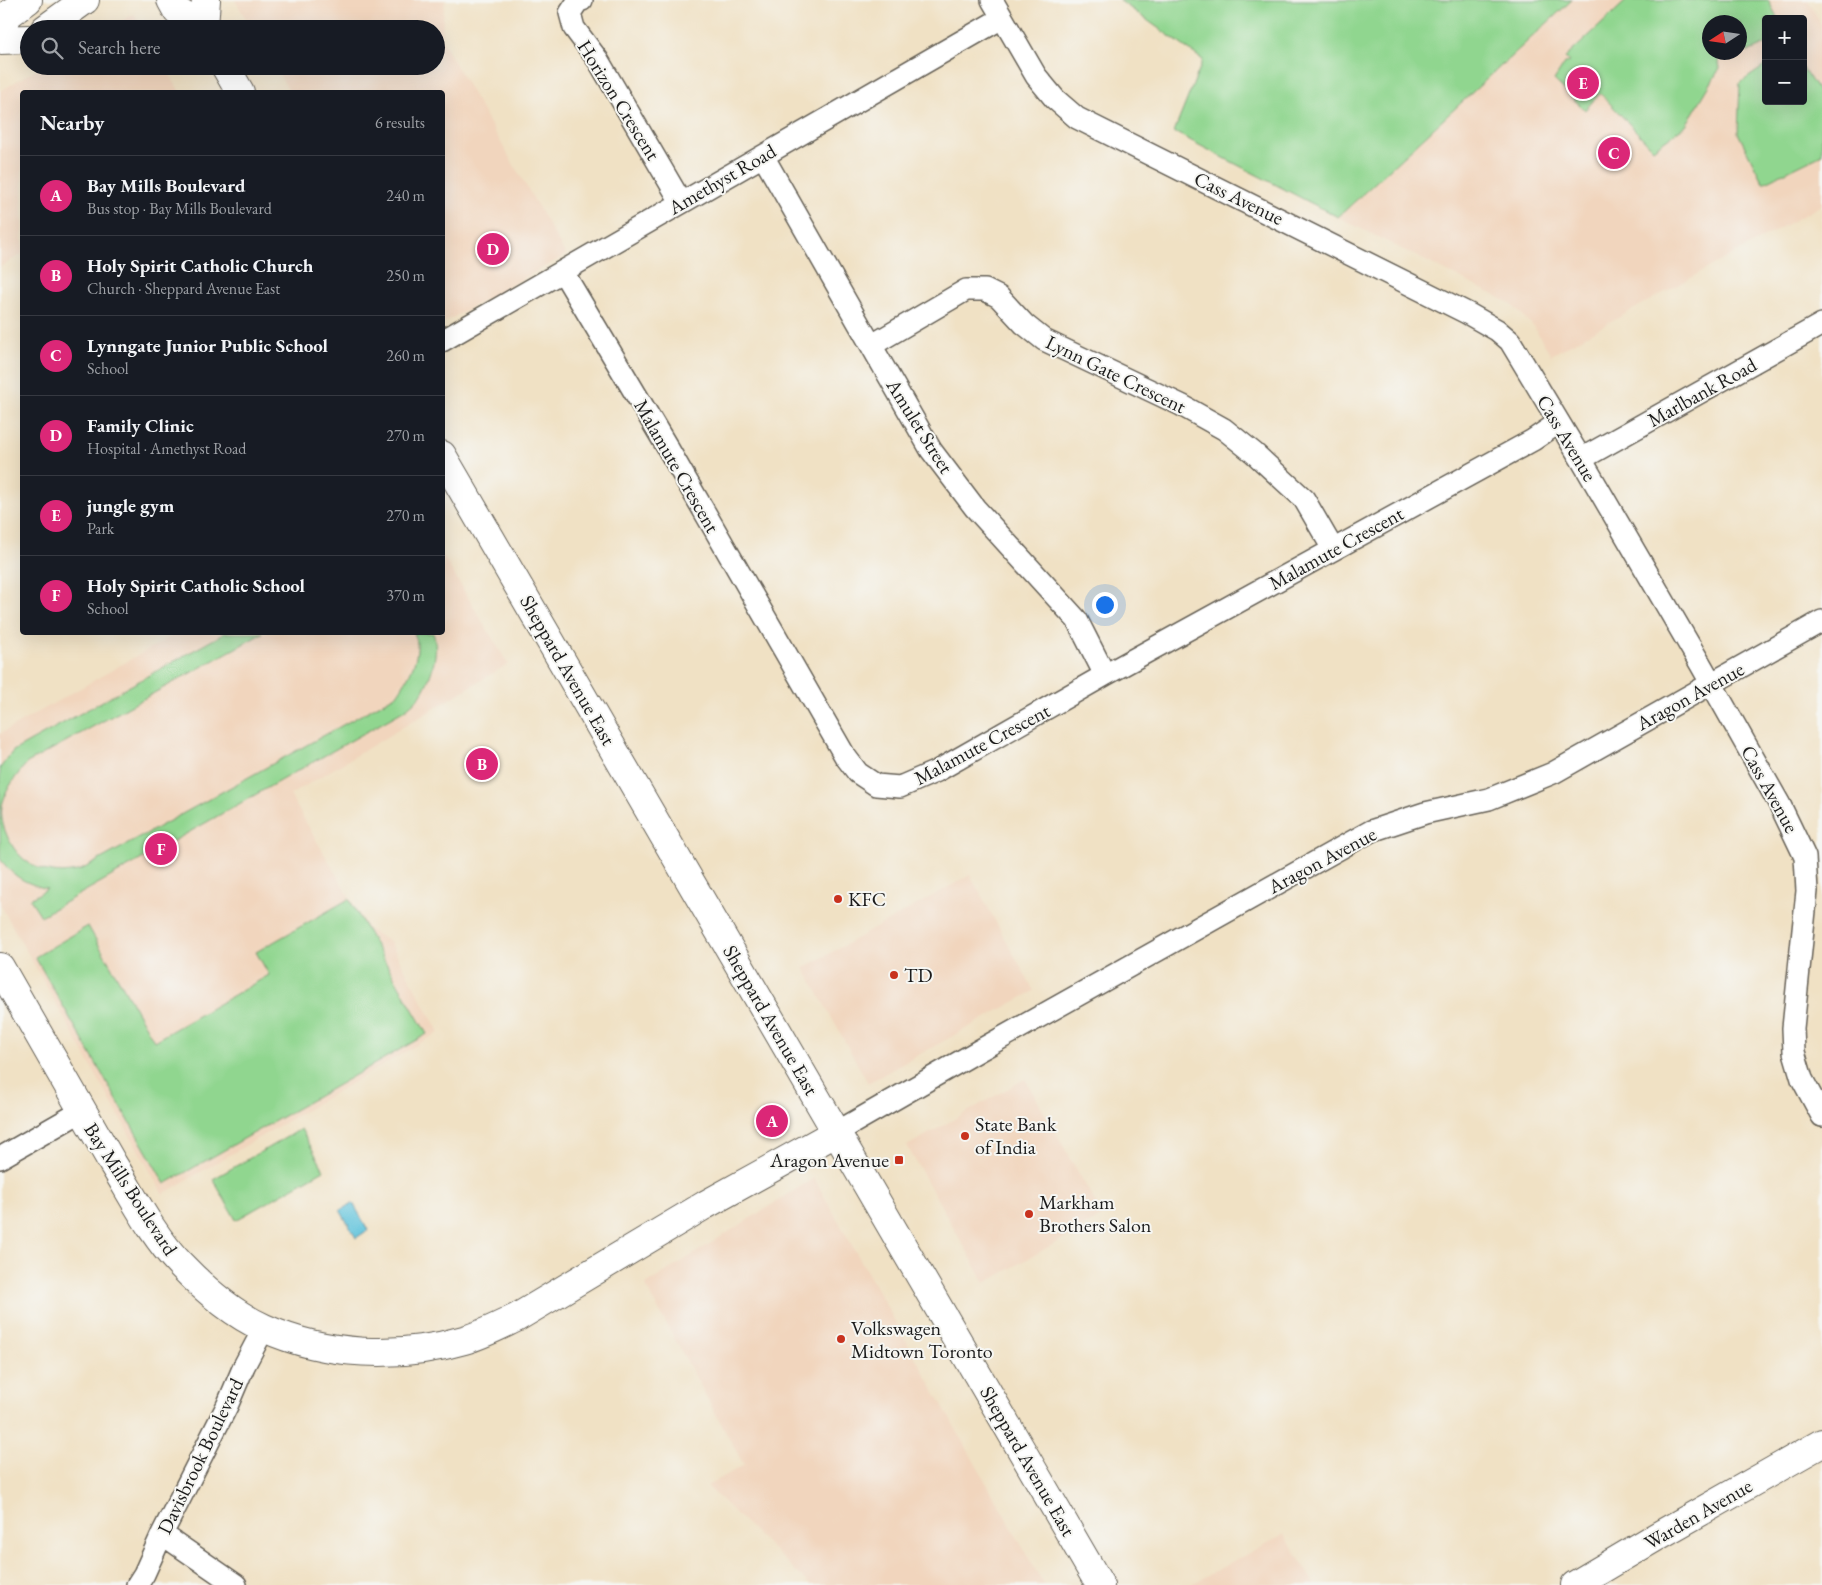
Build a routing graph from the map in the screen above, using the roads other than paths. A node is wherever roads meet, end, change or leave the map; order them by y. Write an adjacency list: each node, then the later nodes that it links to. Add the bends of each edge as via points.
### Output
1 (28, 0): 8 (main road, via 9,14)
2 (85, 0): 7 (main road)
3 (171, 0): 6 (main road, via 177,10)
4 (582, 0): 14 (street, Horizon Crescent, via 570,13 574,28 598,60)
5 (997, 9): 13 (street, Amethyst Road); 19 (street, Cass Avenue, via 1036,76 1077,118 1497,330 1510,341)
6 (205, 18)
7 (57, 20)
8 (0, 28)
9 (20, 39): 10 (main road)
10 (0, 40)
11 (230, 75): 12 (main road)
12 (239, 90)
13 (763, 156): 14 (street, Amethyst Road); 18 (street, Amulet Street)
14 (681, 202): 15 (street, Amethyst Road)
15 (563, 272): 17 (street, Amethyst Road); 24 (street, Malamute Crescent, via 845,756 858,773 876,785 900,787 937,772)
16 (1822, 324): 20 (street, Marlbank Road)
17 (445, 339)
18 (872, 345): 22 (street, Lynn Gate Crescent, via 966,290 985,290 999,297 1044,340 1224,429 1304,499); 24 (street, Amulet Street, via 931,450 975,508 1077,620)
19 (1558, 423): 20 (street, Cass Avenue); 22 (street, Malamute Crescent, via 1534,440)
20 (1581, 459): 25 (street, Cass Avenue)
21 (445, 460): 29 (main road, Sheppard Avenue East)
22 (1333, 549): 24 (street, Malamute Crescent)
23 (1822, 621): 25 (street, Aragon Avenue)
24 (1105, 675)
25 (1711, 683): 28 (street, Cass Avenue, via 1780,805 1805,857 1807,891 1794,1052 1802,1079); 29 (street, Aragon Avenue, via 1553,773 1489,799 1424,813 1371,831)
26 (0, 968): 27 (main road, Bay Mills Boulevard)
27 (82, 1111): 30 (street); 31 (main road, Bay Mills Boulevard, via 152,1229 179,1263 208,1291)
28 (1822, 1116)
29 (837, 1132): 31 (main road, Bay Mills Boulevard, via 696,1210 516,1318 464,1340 395,1352 352,1351 307,1343); 36 (main road, Sheppard Avenue East)
30 (0, 1158)
31 (264, 1328): 33 (street, Davisbrook Boulevard)
32 (1822, 1444): 37 (main road, Warden Avenue)
33 (162, 1534): 34 (street, Davisbrook Boulevard); 35 (street)
34 (137, 1585)
35 (236, 1585)
36 (1100, 1585)
37 (1575, 1585)

